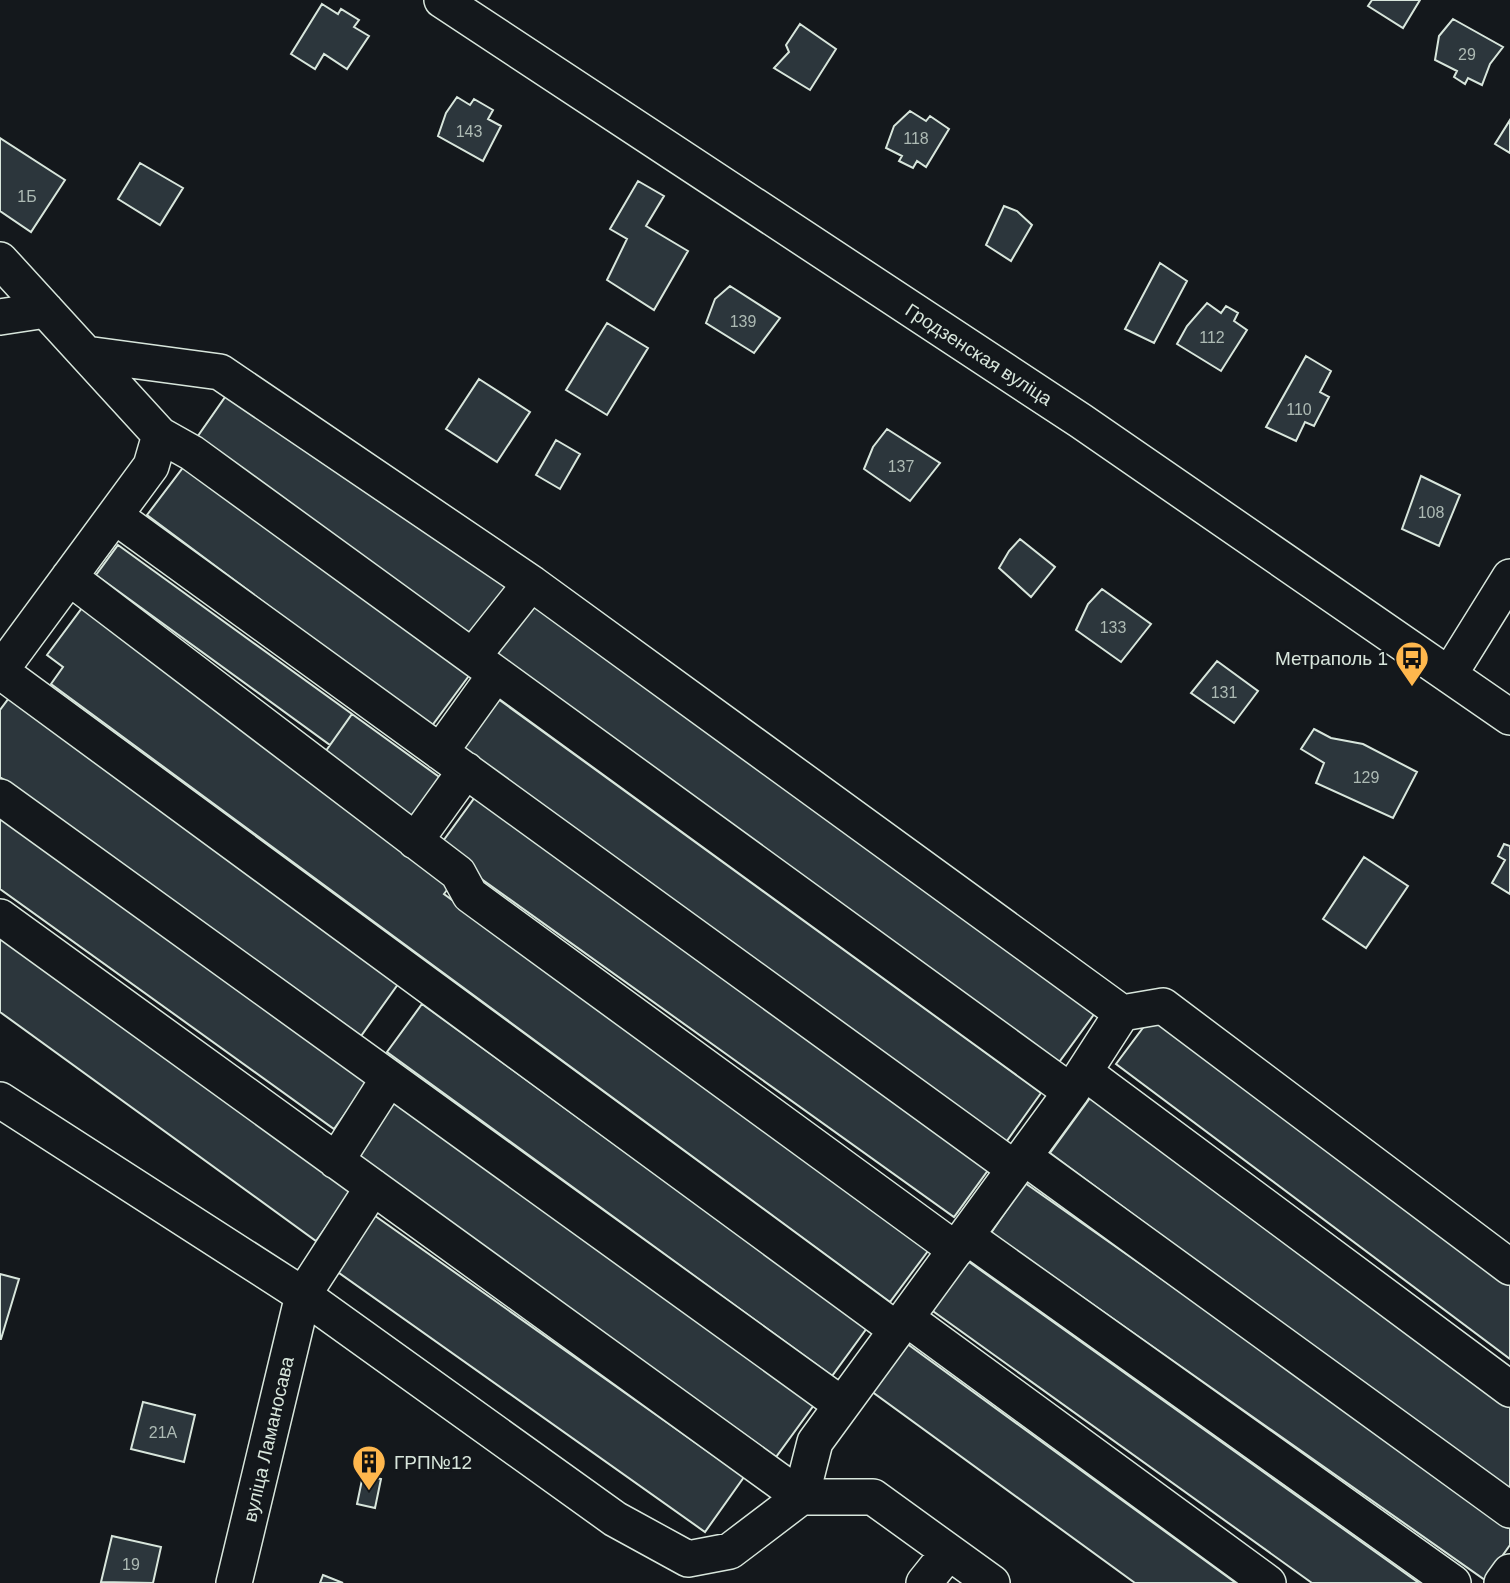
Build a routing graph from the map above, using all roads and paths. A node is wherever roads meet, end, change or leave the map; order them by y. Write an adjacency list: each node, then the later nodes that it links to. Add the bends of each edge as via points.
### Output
1 (442, 0): 13 (street, Гродзенская вуліца, via 1081,421)
2 (0, 260): 3 (street)
3 (46, 310): 4 (street); 5 (street)
4 (0, 317)
5 (86, 354): 6 (street); 10 (street, via 220,372)
6 (160, 435): 7 (street, via 151,466); 11 (street, via 192,453)
7 (115, 516): 8 (street); 15 (street)
8 (69, 577): 12 (street); 17 (street)
9 (1510, 577): 13 (street)
10 (531, 583): 11 (street); 19 (street)
11 (485, 665): 15 (street); 21 (street)
12 (0, 671): 29 (street)
13 (1449, 675): 14 (street, Гродзенская вуліца)
14 (1510, 717)
15 (453, 761): 17 (street); 24 (street)
16 (0, 797): 20 (street)
17 (415, 841): 26 (street, via 458,873 470,895)
18 (0, 917): 23 (street)
19 (1122, 1013): 21 (street); 27 (street, via 1163,1006)
20 (389, 1078): 23 (street); 31 (street)
21 (1077, 1082): 24 (street); 30 (street)
22 (0, 1100): 28 (street)
23 (336, 1161): 25 (street)
24 (1019, 1163): 26 (street); 33 (street)
25 (373, 1187): 28 (street, вуліца Ламаносава); 32 (street)
26 (961, 1243): 29 (street); 40 (street)
27 (1510, 1267)
28 (303, 1295): 32 (street, via 615,1519 688,1559 730,1551); 36 (street, вуліца Ламаносава)
29 (901, 1324): 31 (street); 39 (street)
30 (1510, 1389)
31 (842, 1405): 32 (street, via 815,1442)
32 (801, 1497): 34 (street, via 873,1497)
33 (1510, 1510)
34 (948, 1553): 37 (street); 38 (street)
35 (1510, 1572): 41 (street)
36 (234, 1583)
37 (924, 1583)
38 (992, 1583)
39 (1268, 1583)
40 (1453, 1583)
41 (1502, 1583)

